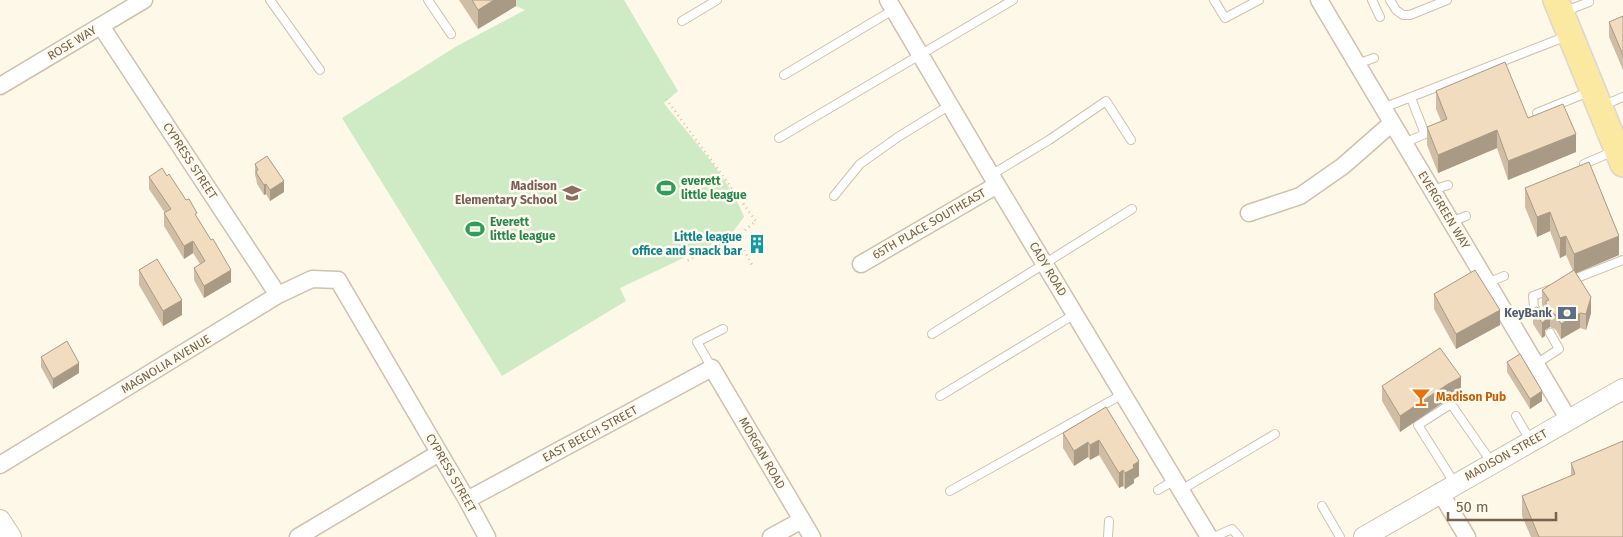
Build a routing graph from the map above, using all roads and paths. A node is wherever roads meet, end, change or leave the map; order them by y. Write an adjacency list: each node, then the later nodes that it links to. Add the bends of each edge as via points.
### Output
1 (144, 0): 17 (street, ROSE WAY)
2 (270, 0): 22 (lane)
3 (428, 0): 18 (lane)
4 (718, 0): 16 (lane)
5 (1013, 0): 19 (lane)
6 (1214, 0): 7 (lane, via 1225,18)
7 (1259, 0)
8 (1319, 0): 21 (street, EVERGREEN WAY)
9 (1372, 0): 15 (lane)
10 (1390, 0): 11 (lane, via 1403,15)
11 (1447, 0)
12 (1589, 2): 14 (lane)
13 (890, 5): 19 (street, CADY ROAD); 23 (lane)
14 (1562, 16): 26 (lane); 28 (main road)
15 (1380, 17)
16 (682, 21)
17 (101, 26): 24 (street, ROSE WAY); 53 (street, CYPRESS STREET)
18 (451, 34)
19 (920, 54): 29 (street, CADY ROAD); 33 (lane)
20 (1374, 58): 21 (lane)
21 (1357, 64): 30 (street, EVERGREEN WAY)
22 (320, 70)
23 (784, 75)
24 (0, 86)
25 (1623, 97): 28 (lane)
26 (1411, 98): 30 (lane); 35 (lane, via 1426,134)
27 (666, 99): 44 (path, via 756,221)
28 (1596, 99): 31 (lane); 36 (main road)
29 (950, 105): 38 (street, CADY ROAD); 41 (lane, via 860,164)
30 (1383, 108): 32 (street, EVERGREEN WAY)
31 (1537, 113)
32 (1392, 123): 35 (street, EVERGREEN WAY); 43 (street, via 1343,166 1300,196)
33 (779, 138)
34 (1131, 140): 38 (lane, via 1106,101)
35 (1404, 143): 40 (street, EVERGREEN WAY)
36 (1621, 158): 37 (lane)
37 (1584, 164)
38 (994, 180): 47 (street, CADY ROAD); 48 (street, 65TH PLACE SOUTHEAST)
39 (1448, 185): 40 (lane)
40 (1432, 190): 52 (street, EVERGREEN WAY, via 1458,219)
41 (834, 196)
42 (1132, 209): 47 (lane)
43 (1249, 213)
44 (737, 237): 46 (path); 49 (path)
45 (1623, 260): 55 (lane, via 1534,296 1534,308)
46 (684, 262)
47 (1044, 263): 54 (street, CADY ROAD); 58 (lane)
48 (861, 264)
49 (752, 265)
50 (1504, 276): 52 (lane)
51 (338, 280): 53 (street, MAGNOLIA AVENUE, via 312,279); 68 (street, CYPRESS STREET)
52 (1487, 283): 59 (street, EVERGREEN WAY, via 1512,331)
53 (278, 295): 70 (street, MAGNOLIA AVENUE)
54 (1075, 314): 62 (street, CADY ROAD); 63 (lane)
55 (1541, 319)
56 (723, 329): 60 (lane, via 697,342)
57 (1550, 333): 59 (lane, via 1559,350)
58 (932, 334)
59 (1536, 364): 65 (street, EVERGREEN WAY)
60 (712, 368): 75 (street, EAST BEECH STREET); 78 (street, MORGAN ROAD)
61 (1623, 389): 65 (street, MADISON STREET)
62 (1123, 394): 71 (street, CADY ROAD); 74 (lane)
63 (940, 396)
64 (1516, 416): 67 (lane)
65 (1569, 420): 67 (street, MADISON STREET)
66 (1275, 434): 71 (lane)
67 (1530, 442): 69 (street, MADISON STREET)
68 (438, 453): 75 (street, CYPRESS STREET); 81 (street)
69 (1492, 463): 72 (street, MADISON STREET); 72 (lane, via 1450,404 1418,425)
70 (0, 465)
71 (1178, 485): 73 (lane); 86 (street, CADY ROAD)
72 (1447, 488): 90 (street, MADISON STREET); 91 (street)
73 (1158, 490)
74 (950, 491)
75 (467, 500): 82 (street, CYPRESS STREET)
76 (1322, 506): 89 (lane)
77 (0, 520): 80 (street)
78 (802, 520): 83 (street); 84 (street, MORGAN ROAD)
79 (1109, 520): 85 (lane)
80 (11, 537)
81 (298, 537)
82 (487, 537)
83 (772, 537)
84 (812, 537)
85 (1108, 537)
86 (1210, 537)
87 (1214, 537): 88 (lane, via 1232,529)
88 (1239, 537)
89 (1340, 537)
90 (1364, 537)
91 (1467, 537)

